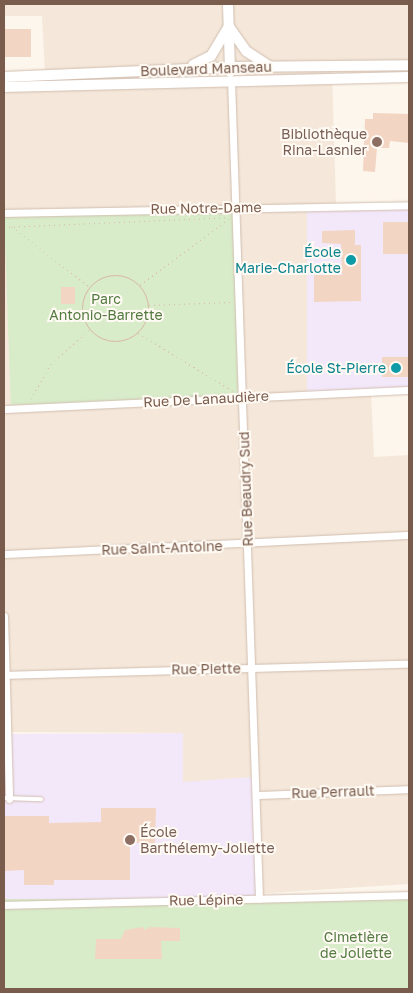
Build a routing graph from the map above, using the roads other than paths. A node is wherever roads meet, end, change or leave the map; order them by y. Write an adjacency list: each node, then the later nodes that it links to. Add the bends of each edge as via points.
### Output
1 (228, 4): 2 (main road)
2 (229, 26): 4 (main road); 5 (main road, via 246,51); 6 (main road, via 211,56)
3 (409, 65): 5 (main road, Boulevard Manseau)
4 (230, 67): 5 (main road, Boulevard Manseau); 6 (main road, Boulevard Manseau); 9 (main road)
5 (272, 67)
6 (180, 70): 7 (main road, Boulevard Manseau)
7 (4, 77)
8 (409, 77): 9 (main road, Boulevard Manseau)
9 (231, 80): 10 (main road, Boulevard Manseau); 12 (street, Rue Beaudry Sud)
10 (4, 86)
11 (409, 205): 12 (street, Rue Notre-Dame)
12 (237, 207): 13 (street, Rue Notre-Dame); 15 (street, Rue Beaudry Sud)
13 (4, 213)
14 (409, 390): 15 (street, Rue De Lanaudière)
15 (243, 397): 16 (street, Rue De Lanaudière); 18 (street, Rue Beaudry Sud)
16 (4, 408)
17 (409, 535): 18 (street, Rue Saint-Antoine)
18 (248, 545): 19 (street, Rue Saint-Antoine); 22 (street, Rue Beaudry Sud)
19 (4, 554)
20 (4, 616): 23 (street)
21 (409, 664): 22 (street, Rue Piette)
22 (252, 667): 23 (street, Rue Piette); 25 (street, Rue Beaudry Sud)
23 (5, 675): 26 (street)
24 (409, 789): 25 (street, Rue Perrault)
25 (256, 795): 29 (street, Rue Beaudry Sud)
26 (6, 798): 27 (lane)
27 (42, 799)
28 (409, 895): 29 (street, Rue Lépine)
29 (259, 899): 30 (street, Rue Lépine)
30 (4, 905)

